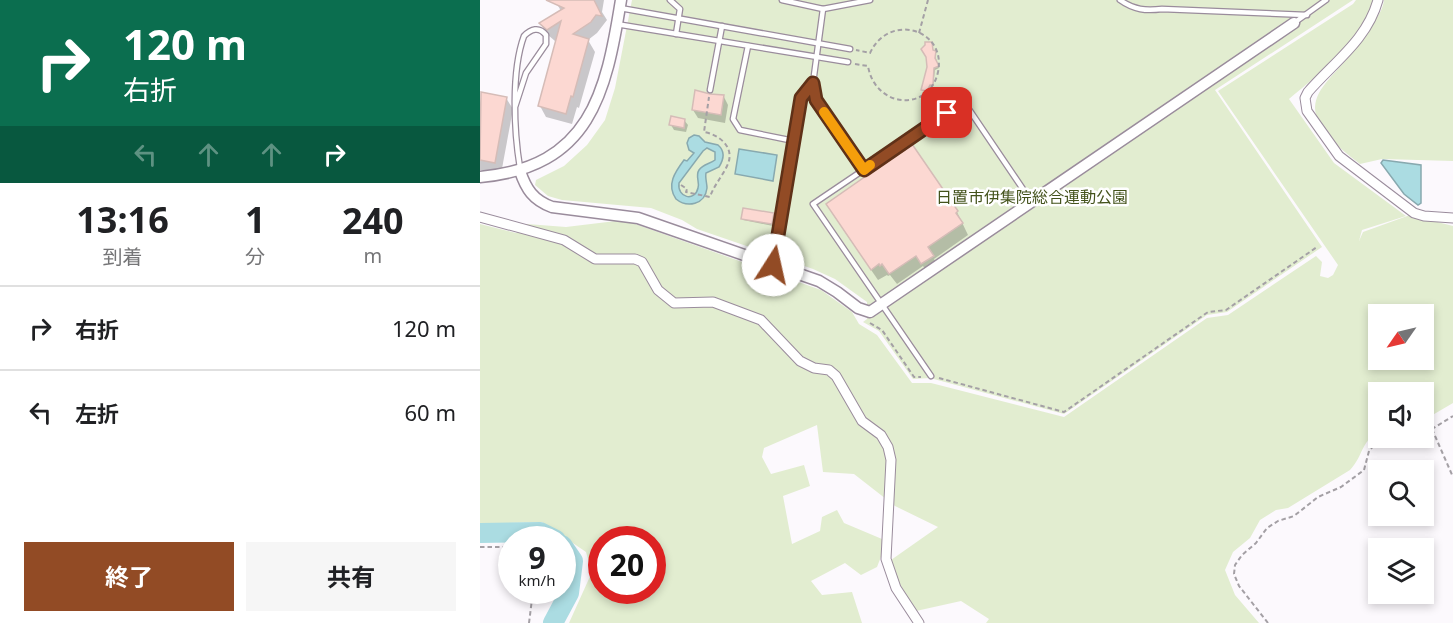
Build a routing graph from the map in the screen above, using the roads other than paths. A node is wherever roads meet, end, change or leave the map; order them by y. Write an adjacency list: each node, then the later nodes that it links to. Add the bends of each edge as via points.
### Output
1 (670, 0): 10 (lane, via 680,9)
2 (782, 0): 8 (lane)
3 (870, 0): 8 (lane)
4 (1120, 0): 9 (lane, via 1146,11)
5 (1326, 0): 9 (lane)
6 (1378, 0): 30 (street, via 1362,35 1308,92 1307,111 1339,156 1414,213)
7 (620, 4): 10 (lane); 12 (street)
8 (823, 9): 16 (lane)
9 (1307, 15): 11 (lane)
10 (678, 18): 13 (lane); 14 (lane)
11 (1294, 23): 28 (street)
12 (616, 24): 14 (lane); 26 (street, via 604,85 593,111 559,150)
13 (722, 26): 15 (lane); 16 (lane)
14 (676, 34): 15 (lane)
15 (720, 41): 17 (lane); 22 (lane)
16 (818, 43): 18 (lane); 19 (lane)
17 (748, 46): 19 (lane); 24 (lane, via 733,119 740,130)
18 (850, 49)
19 (816, 57): 20 (lane); 21 (lane)
20 (848, 63)
21 (813, 83): 24 (lane, via 801,98); 25 (lane, via 816,100)
22 (710, 90)
23 (515, 107): 23 (lane, via 522,42 527,33 538,30 546,35 546,44 526,73); 26 (lane)
24 (794, 141): 31 (lane)
25 (864, 170): 28 (lane, via 964,102); 32 (lane, via 813,204)
26 (520, 171): 27 (street); 31 (street, via 526,188 541,203 638,218)
27 (480, 177)
28 (1032, 202): 32 (street)
29 (480, 217): 34 (street, via 564,240 595,259 642,262 658,290 674,303 713,302 761,320 800,361 836,376 862,421 881,435 888,447 891,460 886,559 896,588)
30 (1453, 218)
31 (773, 265): 32 (street, via 819,282 868,312)
32 (882, 305): 33 (lane)
33 (931, 376)
34 (919, 623)

